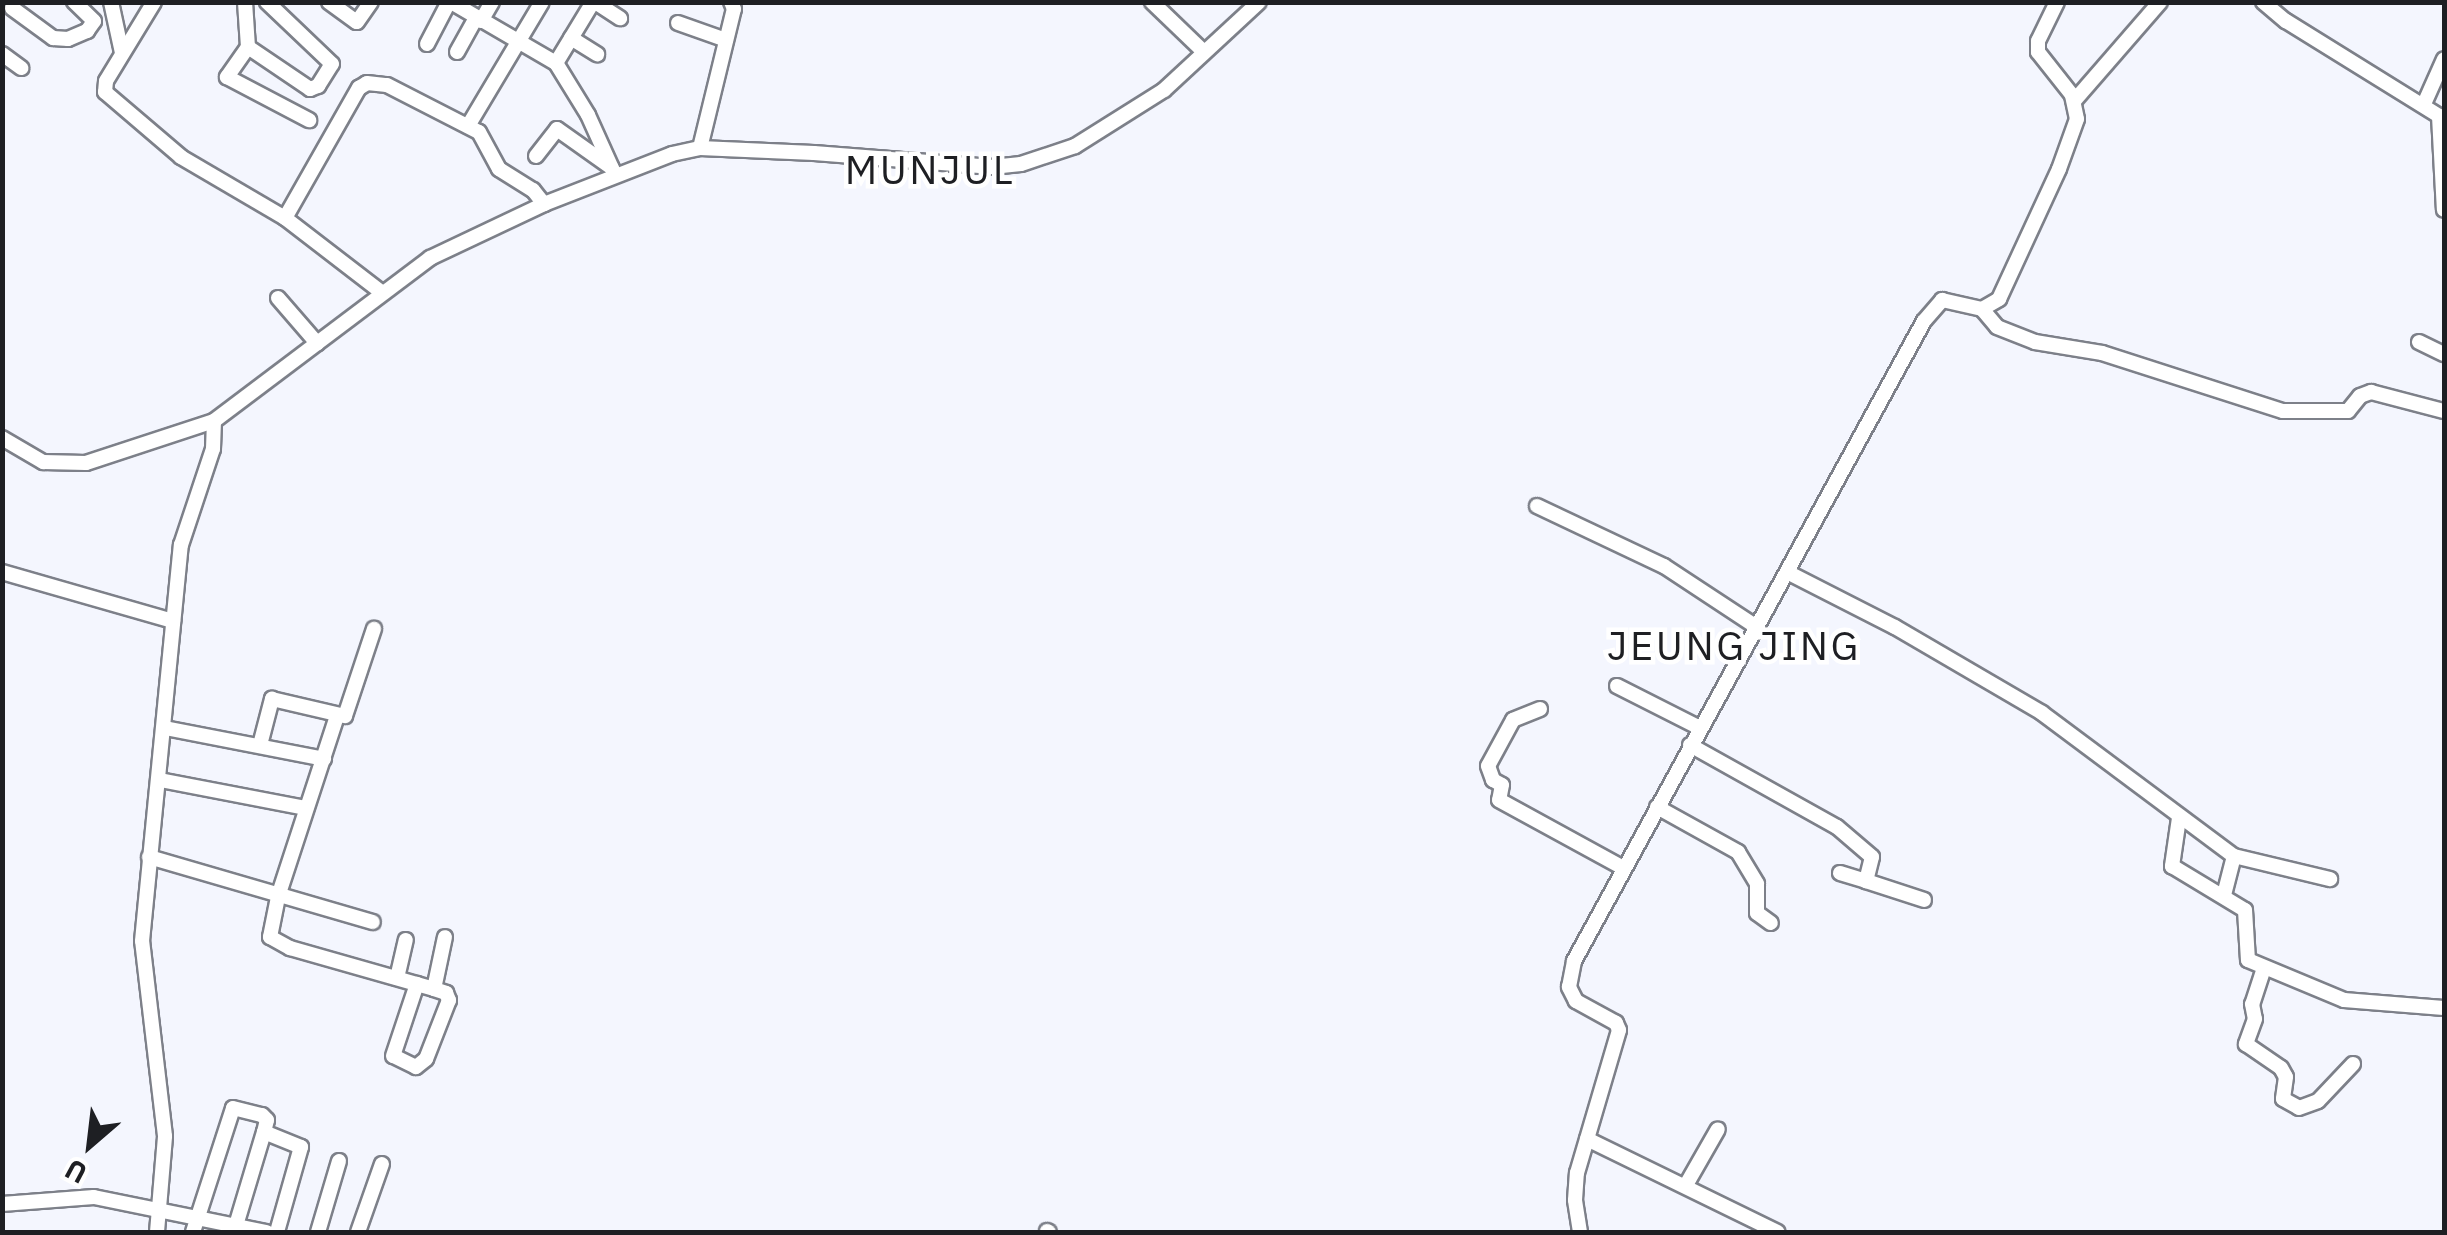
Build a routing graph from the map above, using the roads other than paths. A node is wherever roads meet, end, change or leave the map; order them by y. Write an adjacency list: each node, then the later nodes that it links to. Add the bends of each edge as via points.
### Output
1 (74, 2): 18 (street, via 94,22 68,39 54,38)
2 (111, 2): 27 (street)
3 (154, 2): 27 (street)
4 (245, 2): 26 (street)
5 (268, 2): 26 (street, via 332,64 310,89)
6 (329, 2): 7 (street, via 357,22)
7 (370, 2)
8 (450, 2): 20 (street); 25 (street)
9 (492, 2): 20 (street)
10 (542, 2): 24 (street)
11 (594, 2): 19 (street); 22 (street)
12 (732, 2): 23 (street)
13 (1152, 2): 29 (street)
14 (1259, 2): 29 (street)
15 (2057, 2): 35 (street, via 2038,52)
16 (2160, 2): 35 (street)
17 (2263, 2): 36 (street)
18 (12, 8)
19 (620, 18)
20 (479, 19): 24 (street); 28 (street)
21 (678, 23): 23 (street)
22 (571, 38): 31 (street); 33 (street)
23 (726, 40): 39 (street)
24 (519, 42): 33 (street); 38 (street)
25 (428, 44)
26 (248, 47): 37 (street, via 227,76)
27 (122, 52): 44 (street, via 106,81 110,98 181,157)
28 (457, 52)
29 (1204, 52): 39 (street, via 1121,120 1075,146 1021,164 992,168)
30 (2, 54): 34 (street)
31 (598, 54)
32 (2444, 59): 36 (street)
33 (556, 63): 41 (street)
34 (22, 68)
35 (2074, 100): 47 (street, via 2077,119 2059,169 1999,299)
36 (2424, 104): 43 (street, via 2443,125)
37 (309, 120)
38 (468, 126): 42 (street, via 484,136 498,169); 44 (street, via 387,85 363,84)
39 (700, 148): 41 (street)
40 (536, 156): 41 (street, via 557,129)
41 (614, 172): 42 (street)
42 (544, 204): 45 (street, via 430,258)
43 (2444, 210)
44 (285, 218): 45 (street)
45 (381, 292): 49 (street)
46 (278, 298): 49 (street)
47 (1982, 309): 51 (street, via 1990,323 2016,336 2102,352 2283,411 2348,411 2371,392); 56 (street, via 1949,300 1936,304)
48 (2419, 342): 50 (street)
49 (317, 343): 52 (street)
50 (2444, 354)
51 (2444, 411)
52 (214, 421): 53 (street, via 114,455 62,464 25,454); 57 (street, via 214,449 181,545)
53 (2, 438)
54 (1538, 506): 58 (street, via 1664,566)
55 (2, 572): 57 (street)
56 (1787, 572): 58 (street); 71 (street, via 2042,714)
57 (173, 620): 63 (street)
58 (1758, 628): 64 (street)
59 (374, 630): 62 (street, via 348,712)
60 (1617, 686): 64 (street)
61 (1540, 709): 74 (street, via 1513,720 1488,766 1503,787 1498,798)
62 (337, 716): 65 (street, via 268,700); 67 (street)
63 (165, 728): 65 (street); 68 (street)
64 (1700, 728): 66 (street)
65 (260, 745): 67 (street)
66 (1690, 745): 69 (street); 77 (street, via 1837,827 1872,857)
67 (324, 759): 70 (street)
68 (160, 780): 70 (street); 73 (street)
69 (1657, 807): 74 (street); 82 (street, via 1738,852 1757,884 1757,913)
70 (306, 808): 79 (street)
71 (2179, 818): 72 (street); 78 (street, via 2172,866)
72 (2234, 856): 76 (street); 78 (street)
73 (149, 857): 79 (street); 98 (street, via 142,950 165,1136)
74 (1624, 868): 93 (street, via 1568,978 1576,1001 1618,1030)
75 (1840, 873): 77 (street)
76 (2330, 880)
77 (1866, 881): 80 (street)
78 (2224, 895): 85 (street, via 2245,910 2244,952)
79 (278, 897): 81 (street); 86 (street, via 270,928 274,942)
80 (1924, 900)
81 (373, 922)
82 (1771, 923)
83 (446, 937): 88 (street)
84 (406, 940): 86 (street)
85 (2264, 968): 89 (street, via 2344,1000); 90 (street, via 2246,1046 2281,1068 2284,1098 2299,1108 2318,1101)
86 (397, 978): 87 (street)
87 (417, 984): 88 (street); 88 (street, via 393,1052 416,1066 426,1059 449,1000)
88 (434, 989)
89 (2444, 1008)
90 (2353, 1064)
91 (1718, 1130): 96 (street)
92 (264, 1132): 99 (street, via 262,1115 231,1110); 100 (street); 104 (street, via 300,1146)
93 (1587, 1138): 96 (street); 107 (street, via 1574,1200)
94 (339, 1161): 105 (street)
95 (382, 1164): 106 (street)
96 (1686, 1185): 108 (street)
97 (2, 1204): 98 (street, via 94,1197)
98 (161, 1209): 99 (street); 101 (street)
99 (198, 1217): 100 (street); 102 (street)
100 (235, 1229): 103 (street)
101 (157, 1232)
102 (193, 1232)
103 (266, 1232)
104 (276, 1232)
105 (318, 1232)
106 (358, 1232)
107 (1580, 1232)
108 (1778, 1232)

